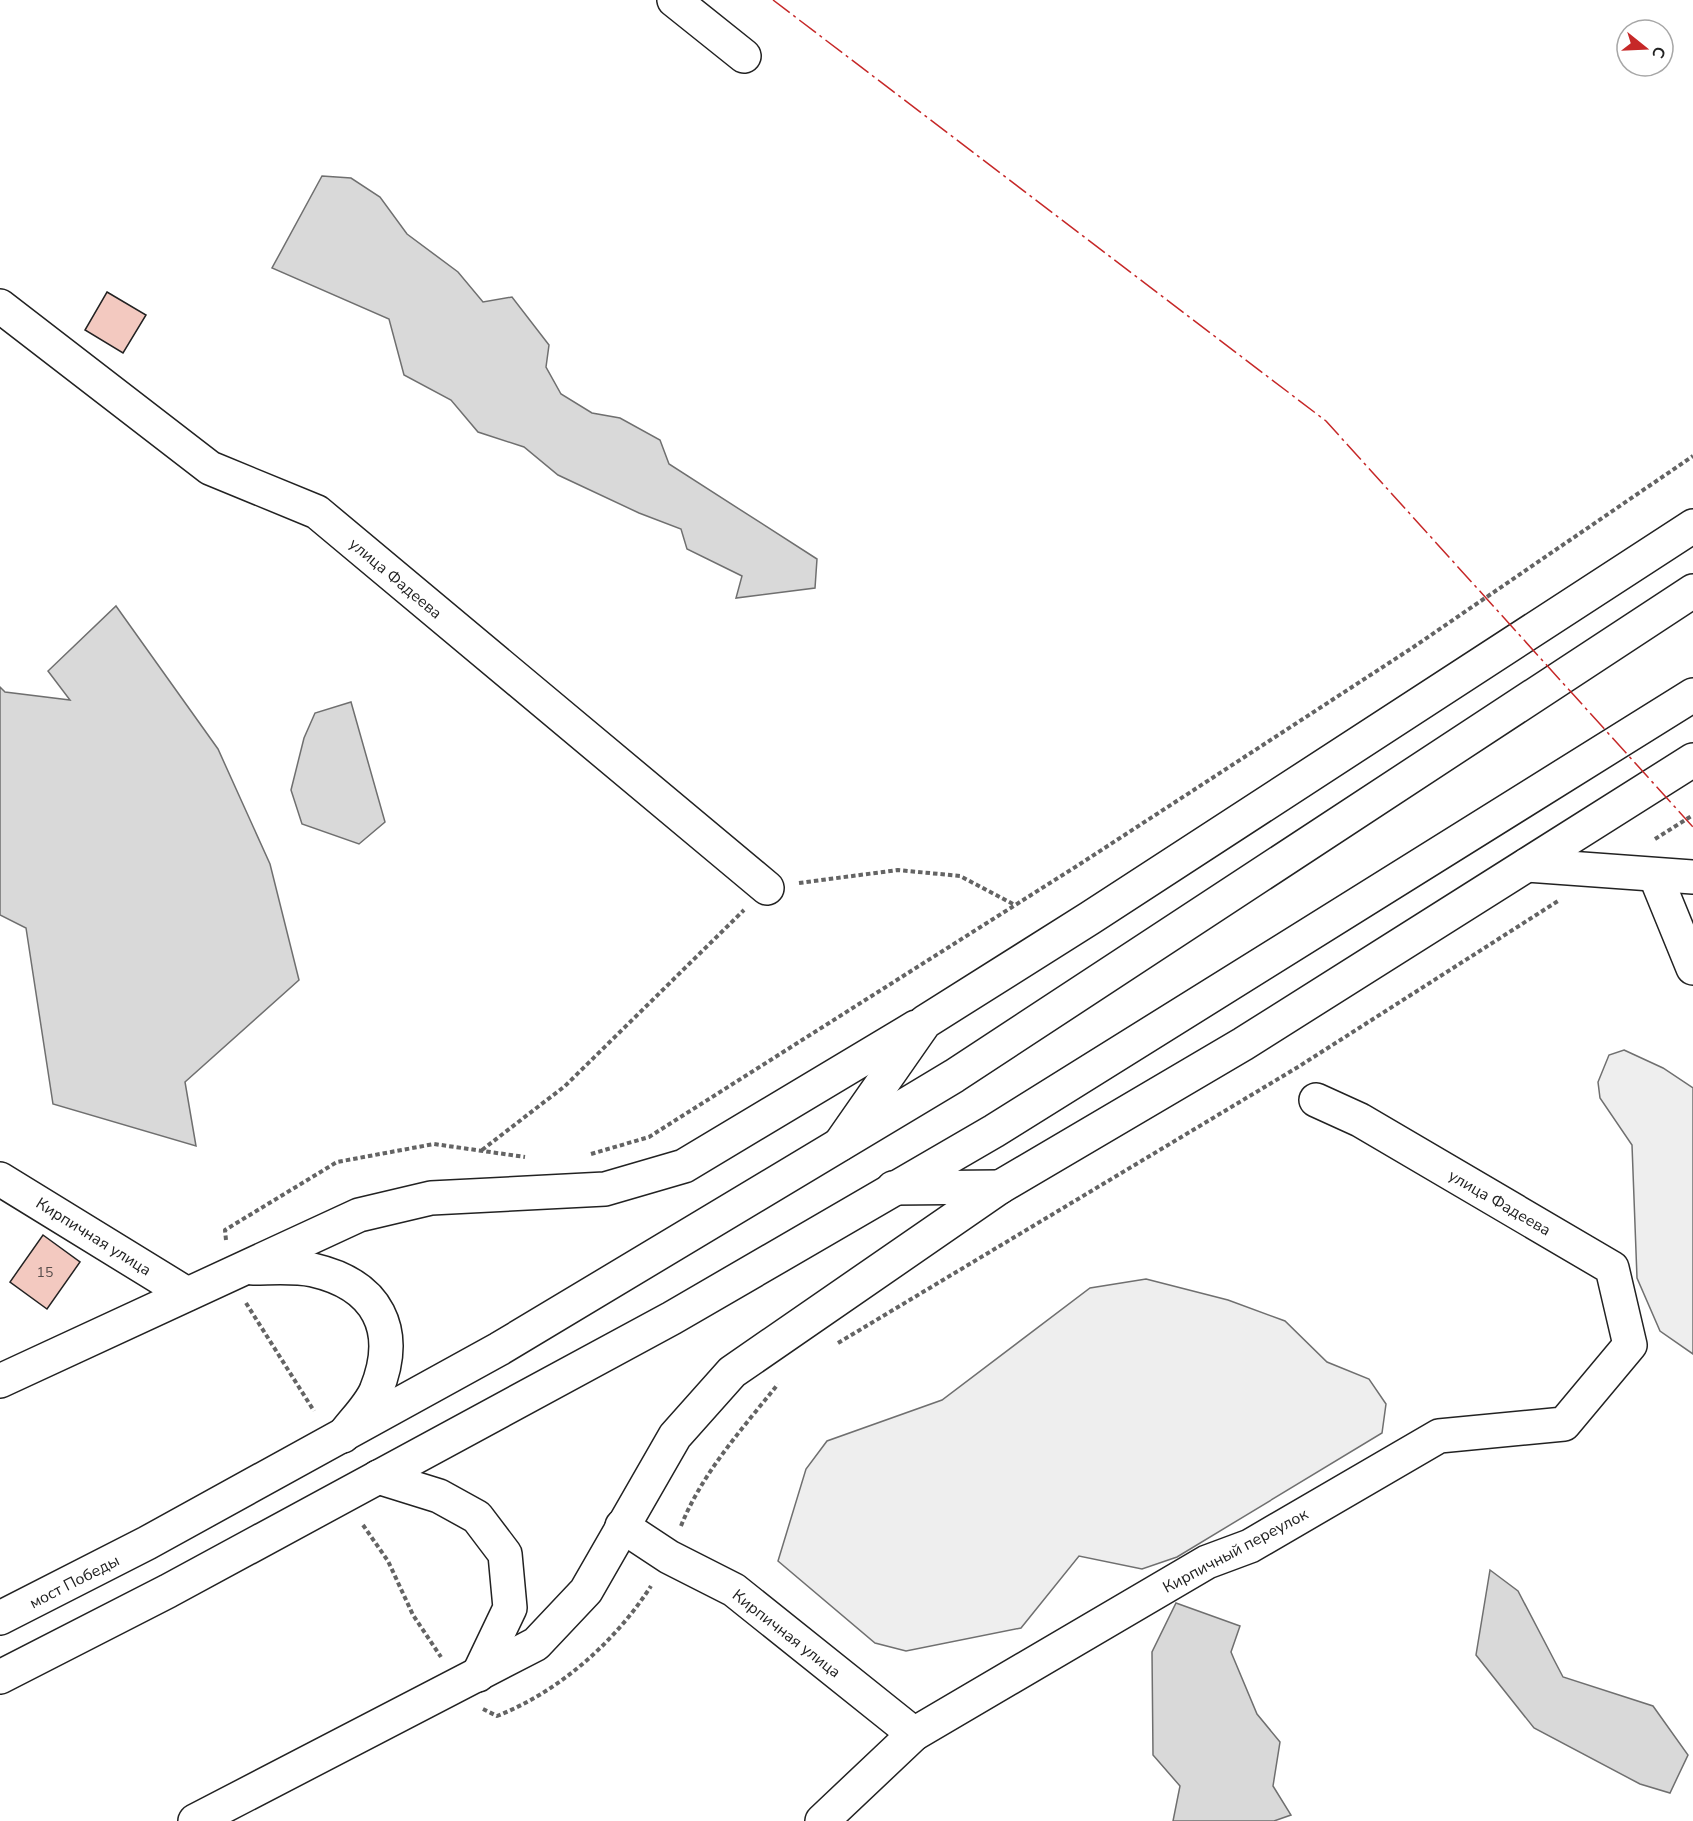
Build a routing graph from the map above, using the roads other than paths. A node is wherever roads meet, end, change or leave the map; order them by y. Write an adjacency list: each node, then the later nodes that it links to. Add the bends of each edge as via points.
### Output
1 (674, 0): 2 (street)
2 (744, 56)
3 (0, 306): 11 (street, улица Фадеева, via 210,468 317,512)
4 (1693, 526): 13 (street)
5 (1693, 591): 15 (street, мост Победы, via 964,1070)
6 (1693, 695): 18 (street, via 994,1131)
7 (1693, 760): 8 (street)
8 (1527, 865): 9 (street); 17 (street, via 1243,1044)
9 (1655, 875): 10 (street); 12 (street)
10 (1693, 877)
11 (767, 888)
12 (1693, 968)
13 (925, 1022): 15 (street); 19 (street, via 684,1166 604,1189 431,1198 358,1215)
14 (1316, 1100): 21 (street, улица Фадеева, via 1360,1120 1612,1268)
15 (840, 1144): 23 (street, мост Победы, via 499,1349)
16 (0, 1179): 20 (street, Кирпичная улица)
17 (1000, 1187): 18 (street); 25 (street, via 732,1372 675,1436)
18 (894, 1188): 24 (street, via 672,1318)
19 (239, 1272): 20 (street); 23 (street, via 312,1270 356,1286 383,1318 386,1356 375,1393)
20 (187, 1294): 22 (street)
21 (1629, 1345): 29 (street, Кирпичный переулок, via 1564,1424 1439,1436 1250,1546 1207,1562)
22 (0, 1381)
23 (343, 1436): 26 (street, мост Победы, via 147,1544)
24 (378, 1477): 27 (street); 28 (street, via 439,1496 477,1517 505,1554 510,1608)
25 (622, 1526): 28 (street, via 585,1591 536,1644); 29 (street, Кирпичная улица, via 669,1557 734,1590)
26 (0, 1618)
27 (0, 1677)
28 (470, 1680): 30 (street)
29 (914, 1734): 31 (street, Кирпичный переулок)
30 (195, 1821)
31 (822, 1821)

